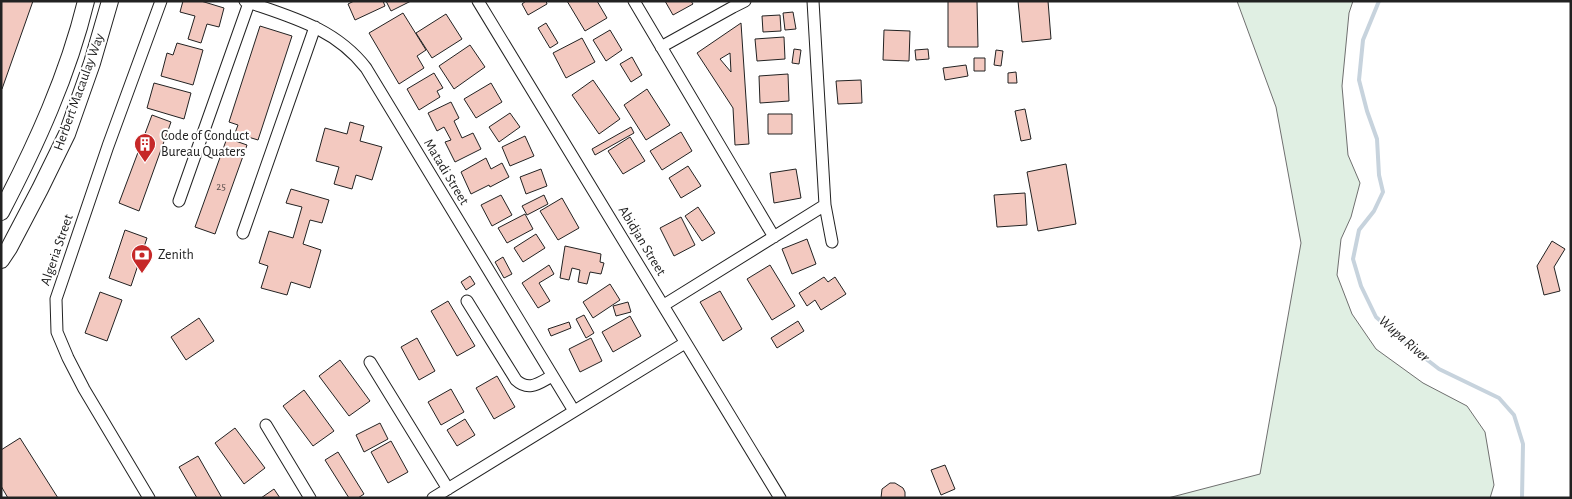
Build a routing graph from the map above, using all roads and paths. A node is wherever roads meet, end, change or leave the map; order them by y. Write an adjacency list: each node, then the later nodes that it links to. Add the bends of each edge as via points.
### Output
1 (86, 1): 13 (main road, Herbert Macaulay Way, via 70,60 43,126)
2 (110, 1): 17 (main road, Herbert Macaulay Way, via 67,134)
3 (161, 1): 26 (street, Algeria Street, via 56,299 57,332 68,358)
4 (478, 1): 19 (street, Abidjan Street)
5 (634, 1): 10 (street)
6 (745, 1): 10 (street)
7 (813, 1): 12 (street)
8 (247, 2): 9 (street, Matadi Street); 11 (street)
9 (315, 27): 14 (street); 22 (street, Matadi Street, via 341,42 366,68)
10 (661, 47): 15 (street)
11 (179, 201)
12 (825, 205): 15 (street); 16 (street)
13 (1, 212)
14 (243, 233)
15 (774, 236): 19 (street)
16 (832, 242)
17 (1, 260)
18 (467, 301): 22 (street, via 521,385 530,386)
19 (664, 305): 20 (street, Abidjan Street)
20 (685, 343): 23 (street); 29 (street, Abidjan Street)
21 (370, 362): 25 (street)
22 (552, 376): 23 (street, Matadi Street)
23 (574, 411): 25 (street)
24 (266, 425): 27 (street)
25 (448, 489): 28 (street)
26 (149, 498)
27 (310, 498)
28 (432, 498)
29 (780, 498)

